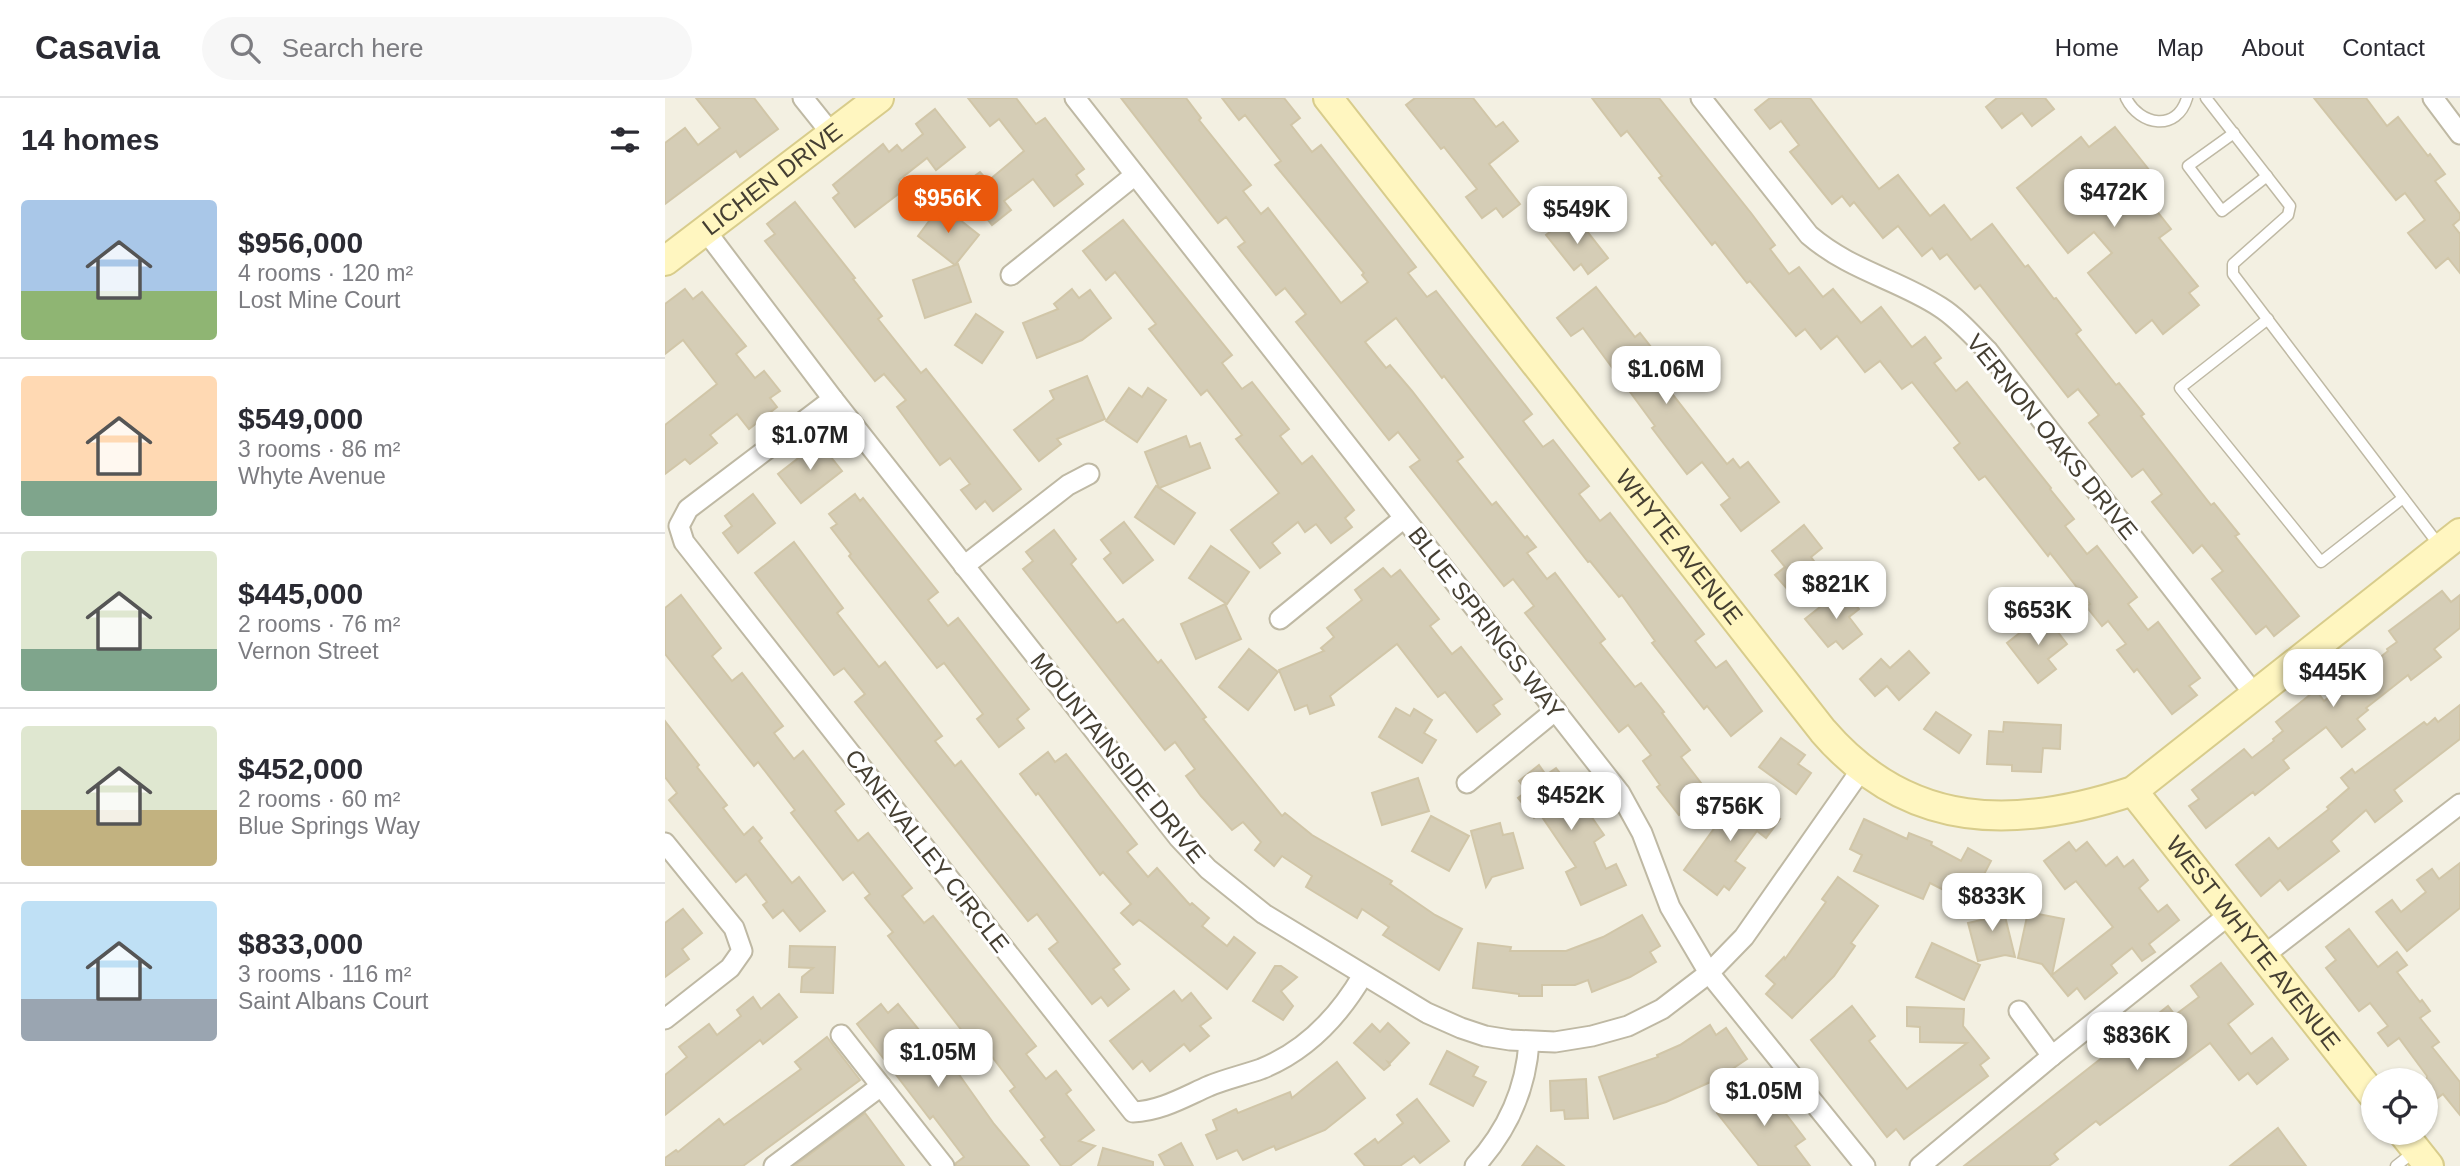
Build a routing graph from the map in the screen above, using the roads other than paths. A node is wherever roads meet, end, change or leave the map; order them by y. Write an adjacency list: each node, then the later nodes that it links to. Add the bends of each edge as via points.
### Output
1 (803, 98): 10 (street)
2 (879, 98): 10 (street, LICHEN DRIVE)
3 (1075, 98): 13 (street, BLUE SPRINGS WAY)
4 (1328, 98): 28 (street, WHYTE AVENUE, via 1823,731)
5 (1701, 98): 26 (street, VERNON OAKS DRIVE, via 1816,241 1860,269 1914,292 1963,325)
6 (2126, 98): 7 (lane, via 2141,117 2153,121 2177,115)
7 (2187, 98)
8 (2206, 98): 11 (lane)
9 (2433, 98): 12 (street)
10 (831, 133): 15 (street, LICHEN DRIVE)
11 (2234, 133): 14 (lane); 14 (lane, via 2188,166 2222,211)
12 (2460, 134)
13 (1135, 175): 17 (street); 22 (street, BLUE SPRINGS WAY)
14 (2267, 176): 18 (lane, via 2290,206 2288,215 2233,264 2233,274)
15 (705, 230): 16 (street, LICHEN DRIVE); 19 (street, MOUNTAINSIDE DRIVE)
16 (665, 261)
17 (1011, 275)
18 (2268, 319): 21 (lane); 21 (lane, via 2180,388 2321,562)
19 (833, 399): 24 (street, MOUNTAINSIDE DRIVE); 36 (street, CANEVALLEY CIRCLE, via 688,509 679,526 684,542 1133,1112 1184,1099 1287,1055 1332,1019)
20 (1090, 474): 24 (street, via 1068,485)
21 (2403, 498): 23 (lane)
22 (1403, 519): 25 (street); 27 (street, BLUE SPRINGS WAY)
23 (2450, 541): 26 (street)
24 (964, 566): 36 (street, MOUNTAINSIDE DRIVE, via 1208,869 1264,914)
25 (1280, 619)
26 (2255, 695): 30 (street)
27 (1556, 710): 29 (street); 35 (street, BLUE SPRINGS WAY, via 1631,811 1670,907)
28 (1861, 770): 30 (street, WHYTE AVENUE, via 1938,808 1980,815 2054,812); 35 (street, MOUNTAINSIDE DRIVE, via 1744,937)
29 (1467, 783)
30 (2133, 792): 33 (street, WEST WHYTE AVENUE)
31 (2460, 804): 34 (street)
32 (665, 843): 38 (street, via 734,928 743,951 730,968)
33 (2230, 914): 34 (street, WEST WHYTE AVENUE); 41 (street)
34 (2263, 956): 42 (street, WEST WHYTE AVENUE)
35 (1709, 973): 40 (street, MOUNTAINSIDE DRIVE, via 1662,1009 1628,1026 1593,1036); 47 (street, BLUE SPRINGS WAY)
36 (1363, 975): 40 (street, MOUNTAINSIDE DRIVE, via 1461,1028)
37 (2019, 1010): 41 (street)
38 (665, 1019)
39 (841, 1035): 43 (street)
40 (1529, 1042): 46 (street, via 1518,1098 1492,1147)
41 (2052, 1056): 48 (street)
42 (2361, 1081)
43 (881, 1086): 44 (street); 45 (street)
44 (774, 1166)
45 (944, 1166)
46 (1475, 1166)
47 (1865, 1166)
48 (1920, 1166)

